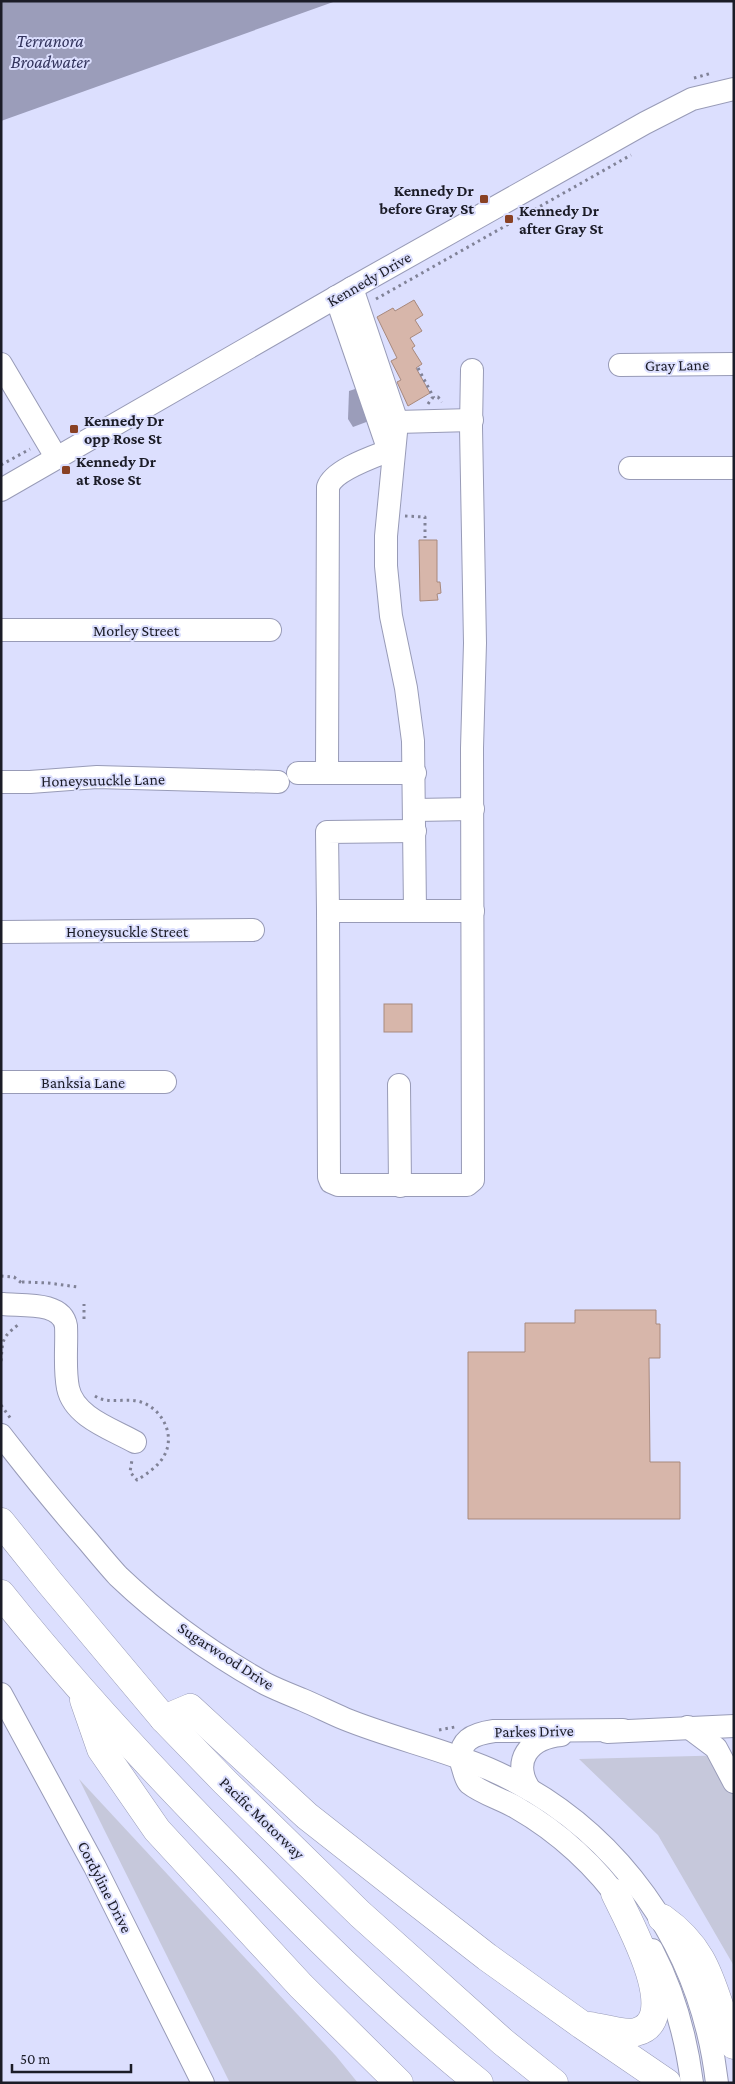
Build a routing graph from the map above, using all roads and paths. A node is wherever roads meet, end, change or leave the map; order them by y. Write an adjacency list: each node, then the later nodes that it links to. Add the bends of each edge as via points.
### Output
1 (734, 89): 2 (street, Kennedy Drive, via 678,105)
2 (344, 292): 10 (street); 12 (street, Kennedy Drive)
3 (1, 364): 12 (street)
4 (734, 364): 5 (street, Gray Lane)
5 (620, 365)
6 (418, 368): 8 (path)
7 (472, 370): 9 (street)
8 (434, 398)
9 (472, 420): 10 (street); 23 (street)
10 (389, 424): 11 (street)
11 (391, 450): 16 (street); 20 (street, via 335,476 328,487)
12 (56, 457): 15 (street, Kennedy Drive)
13 (630, 468): 14 (street)
14 (734, 468)
15 (4, 486)
16 (388, 516): 17 (path, via 425,516); 21 (street, via 387,591 409,708)
17 (425, 538)
18 (1, 630): 19 (street, Morley Street)
19 (270, 630)
20 (328, 773): 21 (street, Honeysuuckle Lane); 22 (street, Honeysuuckle Lane, via 288,778 97,778)
21 (414, 773): 24 (street)
22 (1, 782)
23 (473, 809): 24 (street); 27 (street)
24 (415, 821): 25 (street, via 327,832); 26 (street)
25 (328, 911): 26 (street); 33 (street, via 329,1177 338,1185)
26 (415, 911): 27 (street)
27 (473, 911): 33 (street, via 472,1180 467,1185)
28 (254, 930): 29 (street, Honeysuckle Street)
29 (1, 932)
30 (1, 1082): 31 (street, Banksia Lane)
31 (165, 1082)
32 (399, 1085): 33 (street)
33 (400, 1186)
34 (1, 1276): 35 (path, via 14,1277)
35 (22, 1282): 36 (path); 37 (path)
36 (78, 1288)
37 (9, 1299): 45 (street, via 60,1313 66,1326 67,1379 73,1400 88,1416)
38 (84, 1304): 40 (path)
39 (18, 1324): 41 (path, via 2,1340)
40 (84, 1326)
41 (1, 1361)
42 (89, 1391): 45 (path, via 98,1398 146,1404 155,1410 167,1427 168,1447 164,1456 137,1480 130,1472)
43 (1, 1405): 44 (path)
44 (8, 1428): 56 (street, Sugarwood Drive, via 53,1502 118,1576 194,1640 267,1684 346,1719)
45 (135, 1442)
46 (1, 1522): 50 (highway, Pacific Motorway)
47 (1, 1594): 48 (highway)
48 (80, 1690): 64 (highway, via 101,1749 157,1830 301,1986); 65 (highway, via 312,1933 385,2002)
49 (1, 1694): 63 (street, Cordyline Drive, via 95,1868)
50 (164, 1719): 61 (highway, via 190,1708 315,1822 487,1957); 66 (highway, Pacific Motorway, via 360,1914 503,2042)
51 (734, 1726): 52 (street, Parkes Drive)
52 (688, 1727): 55 (street, Parkes Drive); 57 (street, via 716,1748)
53 (432, 1728): 54 (path)
54 (461, 1729)
55 (623, 1730): 56 (street, Parkes Drive, via 488,1732 464,1744); 58 (street, Parkes Drive, via 558,1735 534,1745 524,1755 522,1766)
56 (461, 1759): 58 (street, Sugarwood Drive, via 505,1776); 59 (street, via 470,1783 517,1808 552,1832 584,1859)
57 (734, 1782)
58 (530, 1790): 60 (street, Sugarwood Drive, via 601,1844 639,1886)
59 (615, 1893): 61 (highway, via 646,1960 654,1987 654,2017 649,2025 634,2033); 68 (street, via 644,1934 667,1981 682,2025)
60 (662, 1918): 62 (highway, via 684,1935 701,1958); 69 (street, Sugarwood Drive, via 688,1969 707,2023)
61 (582, 2025): 67 (highway)
62 (734, 2046)
63 (203, 2083)
64 (399, 2083)
65 (479, 2083)
66 (554, 2083)
67 (667, 2083)
68 (692, 2083)
69 (717, 2083)

